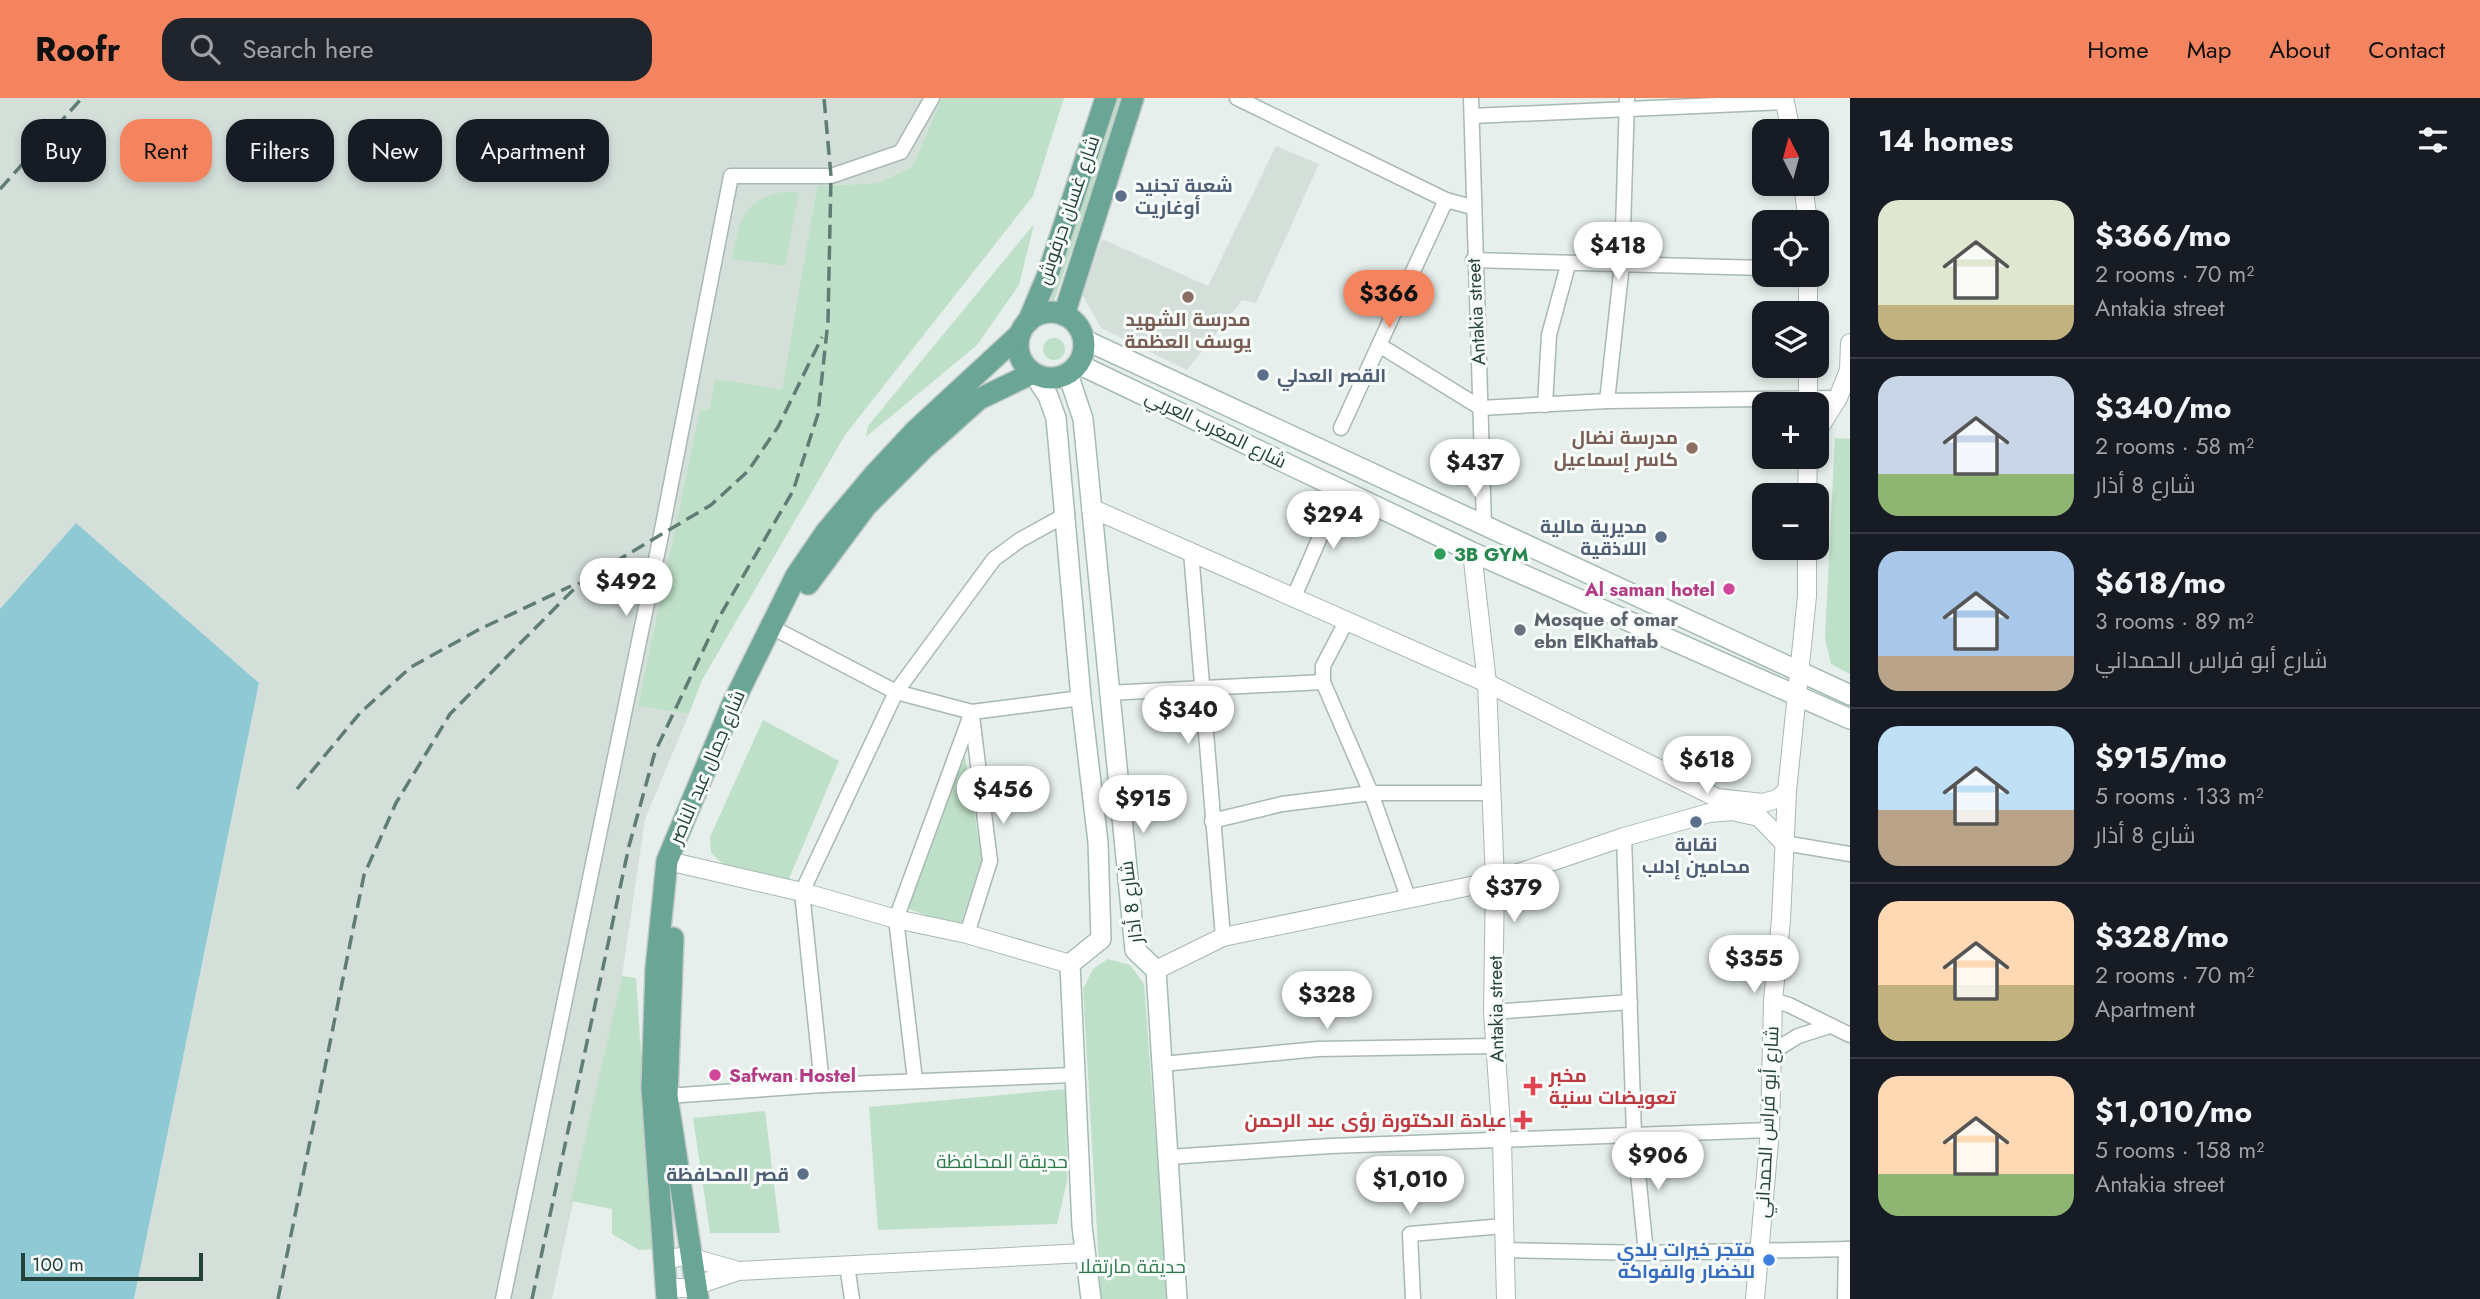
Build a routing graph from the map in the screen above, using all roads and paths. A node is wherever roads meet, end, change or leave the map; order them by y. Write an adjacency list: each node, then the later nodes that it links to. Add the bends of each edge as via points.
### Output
1 (932, 98): 104 (street, via 901,152 831,176 730,176)
2 (1106, 98): 17 (main road, شارع غسان حرفوش, via 1047,278)
3 (1133, 98): 16 (main road, شارع غسان حرفوش)
4 (1237, 98): 10 (street)
5 (1471, 98): 8 (street, Antakia street)
6 (1784, 100): 7 (street); 9 (street)
7 (1627, 104): 8 (street); 13 (street)
8 (1472, 116): 11 (street, Antakia street)
9 (1788, 119)
10 (1446, 200): 11 (street); 20 (street)
11 (1472, 207): 12 (street, Antakia street)
12 (1473, 260): 14 (street); 30 (street, Antakia street)
13 (1622, 264): 14 (street); 15 (street); 27 (street)
14 (1568, 265): 29 (street, via 1549,335)
15 (1752, 268)
16 (1064, 315): 17 (main road, via 1045,313); 18 (main road, via 1077,324)
17 (1024, 328): 23 (main road, via 1019,356); 99 (main road, شارع جمال عبد الناصر, via 882,466 796,576 732,705 667,861 656,969 652,1088)
18 (1083, 338): 21 (main road, via 1082,356); 37 (main road, شارع المغرب العربي)
19 (1850, 343): 22 (street)
20 (1379, 345): 30 (street); 33 (street)
21 (1073, 369): 23 (main road, via 1050,378); 24 (main road, شارع المغرب العربي); 32 (main road, شارع 8 أذار)
22 (1849, 370): 25 (street)
23 (1033, 373): 36 (main road, via 1056,418); 44 (main road, شارع جمال عبد الناصر, via 979,399 866,506 812,578)
24 (1109, 378): 32 (main road, via 1085,393); 34 (main road, شارع المغرب العربي)
25 (1838, 398): 26 (street); 31 (street)
26 (1829, 399)
27 (1607, 401): 28 (street); 29 (street)
28 (1752, 402)
29 (1545, 405): 30 (street)
30 (1481, 408): 37 (street, Antakia street)
31 (1829, 412)
32 (1083, 419): 35 (main road, شارع 8 أذار)
33 (1341, 428)
34 (1341, 489): 39 (main road, شارع المغرب العربي); 42 (street)
35 (1091, 508): 38 (street); 50 (main road, شارع 8 أذار)
36 (1067, 514): 49 (street, via 994,559); 53 (main road)
37 (1484, 526): 45 (main road, شارع المغرب العربي)
38 (1191, 552): 42 (street); 48 (street)
39 (1472, 552): 47 (street, Antakia street); 52 (main road, شارع المغرب العربي)
40 (1807, 560): 45 (street)
41 (1814, 560): 45 (street)
42 (1293, 599): 43 (street)
43 (1346, 622): 46 (street, via 1323,666); 47 (street)
44 (781, 632): 49 (street); 65 (main road, شارع جمال عبد الناصر)
45 (1806, 675): 51 (main road, شارع المغرب العربي); 52 (street, شارع أبو فراس الحمداني)
46 (1323, 682): 48 (street); 58 (street)
47 (1487, 684): 56 (street); 59 (street, Antakia street)
48 (1201, 686): 50 (street); 61 (street)
49 (896, 691): 54 (street); 67 (street)
50 (1108, 693): 73 (main road, شارع 8 أذار)
51 (1850, 695)
52 (1803, 697): 55 (main road, شارع المغرب العربي); 57 (street, شارع أبو فراس الحمداني)
53 (1081, 698): 54 (street); 72 (main road, via 1098,842)
54 (972, 712): 69 (street); 70 (street, via 990,861)
55 (1850, 719)
56 (1679, 780): 57 (street, via 1733,802 1763,803); 60 (street, via 1688,797)
57 (1787, 791): 63 (street, شارع أبو فراس الحمداني)
58 (1371, 793): 59 (street); 61 (street, via 1282,804); 68 (street)
59 (1490, 793): 66 (street, Antakia street)
60 (1684, 820): 62 (street); 63 (street, via 1709,813 1743,812 1759,817)
61 (1212, 821): 71 (street)
62 (1624, 837): 66 (street); 77 (street)
63 (1784, 842): 64 (street); 76 (street, شارع أبو فراس الحمداني)
64 (1850, 854)
65 (681, 864): 67 (street); 87 (main road, شارع جمال عبد الناصر, via 671,969)
66 (1495, 881): 68 (street); 78 (street, Antakia street)
67 (802, 892): 69 (street); 86 (street)
68 (1408, 897): 71 (street)
69 (896, 919): 70 (street); 85 (street)
70 (968, 934): 74 (street)
71 (1223, 937): 75 (street)
72 (1101, 939): 73 (main road, via 1122,942); 74 (main road)
73 (1135, 950): 75 (main road, شارع 8 أذار)
74 (1070, 964): 84 (main road)
75 (1156, 970): 83 (main road)
76 (1773, 1000): 79 (street); 82 (street, شارع أبو فراس الحمداني)
77 (1630, 1002): 78 (street); 89 (street)
78 (1493, 1012): 81 (street, Antakia street)
79 (1830, 1026): 80 (street); 82 (street, via 1798,1036)
80 (1850, 1035)
81 (1495, 1046): 83 (street, via 1318,1049); 90 (street, Antakia street)
82 (1771, 1053): 88 (street, شارع أبو فراس الحمداني)
83 (1162, 1064): 91 (main road)
84 (1073, 1075): 85 (street); 96 (main road)
85 (915, 1080): 86 (street)
86 (822, 1085): 87 (street)
87 (667, 1096): 98 (main road, شارع جمال عبد الناصر)
88 (1770, 1130): 89 (street); 95 (street, شارع أبو فراس الحمداني)
89 (1634, 1134): 90 (street); 97 (street)
90 (1502, 1141): 91 (street); 92 (street, Antakia street)
91 (1169, 1157): 107 (main road)
92 (1504, 1226): 94 (street, Antakia street); 108 (street, via 1410,1234)
93 (1848, 1249): 95 (street); 111 (street)
94 (1504, 1250): 97 (street); 109 (street, Antakia street)
95 (1759, 1251): 97 (street); 110 (street, شارع أبو فراس الحمداني)
96 (1085, 1253): 100 (street); 106 (main road)
97 (1647, 1253)
98 (693, 1258): 99 (street); 101 (street); 102 (main road, شارع جمال عبد الناصر)
99 (663, 1260): 103 (main road, شارع جمال عبد الناصر)
100 (847, 1265): 101 (street); 105 (street)
101 (738, 1271): 102 (street)
102 (697, 1292): 103 (street, via 681,1289)
103 (666, 1293)
104 (503, 1299)
105 (852, 1299)
106 (1091, 1299)
107 (1177, 1299)
108 (1413, 1299)
109 (1506, 1299)
110 (1755, 1299)
111 (1845, 1299)

